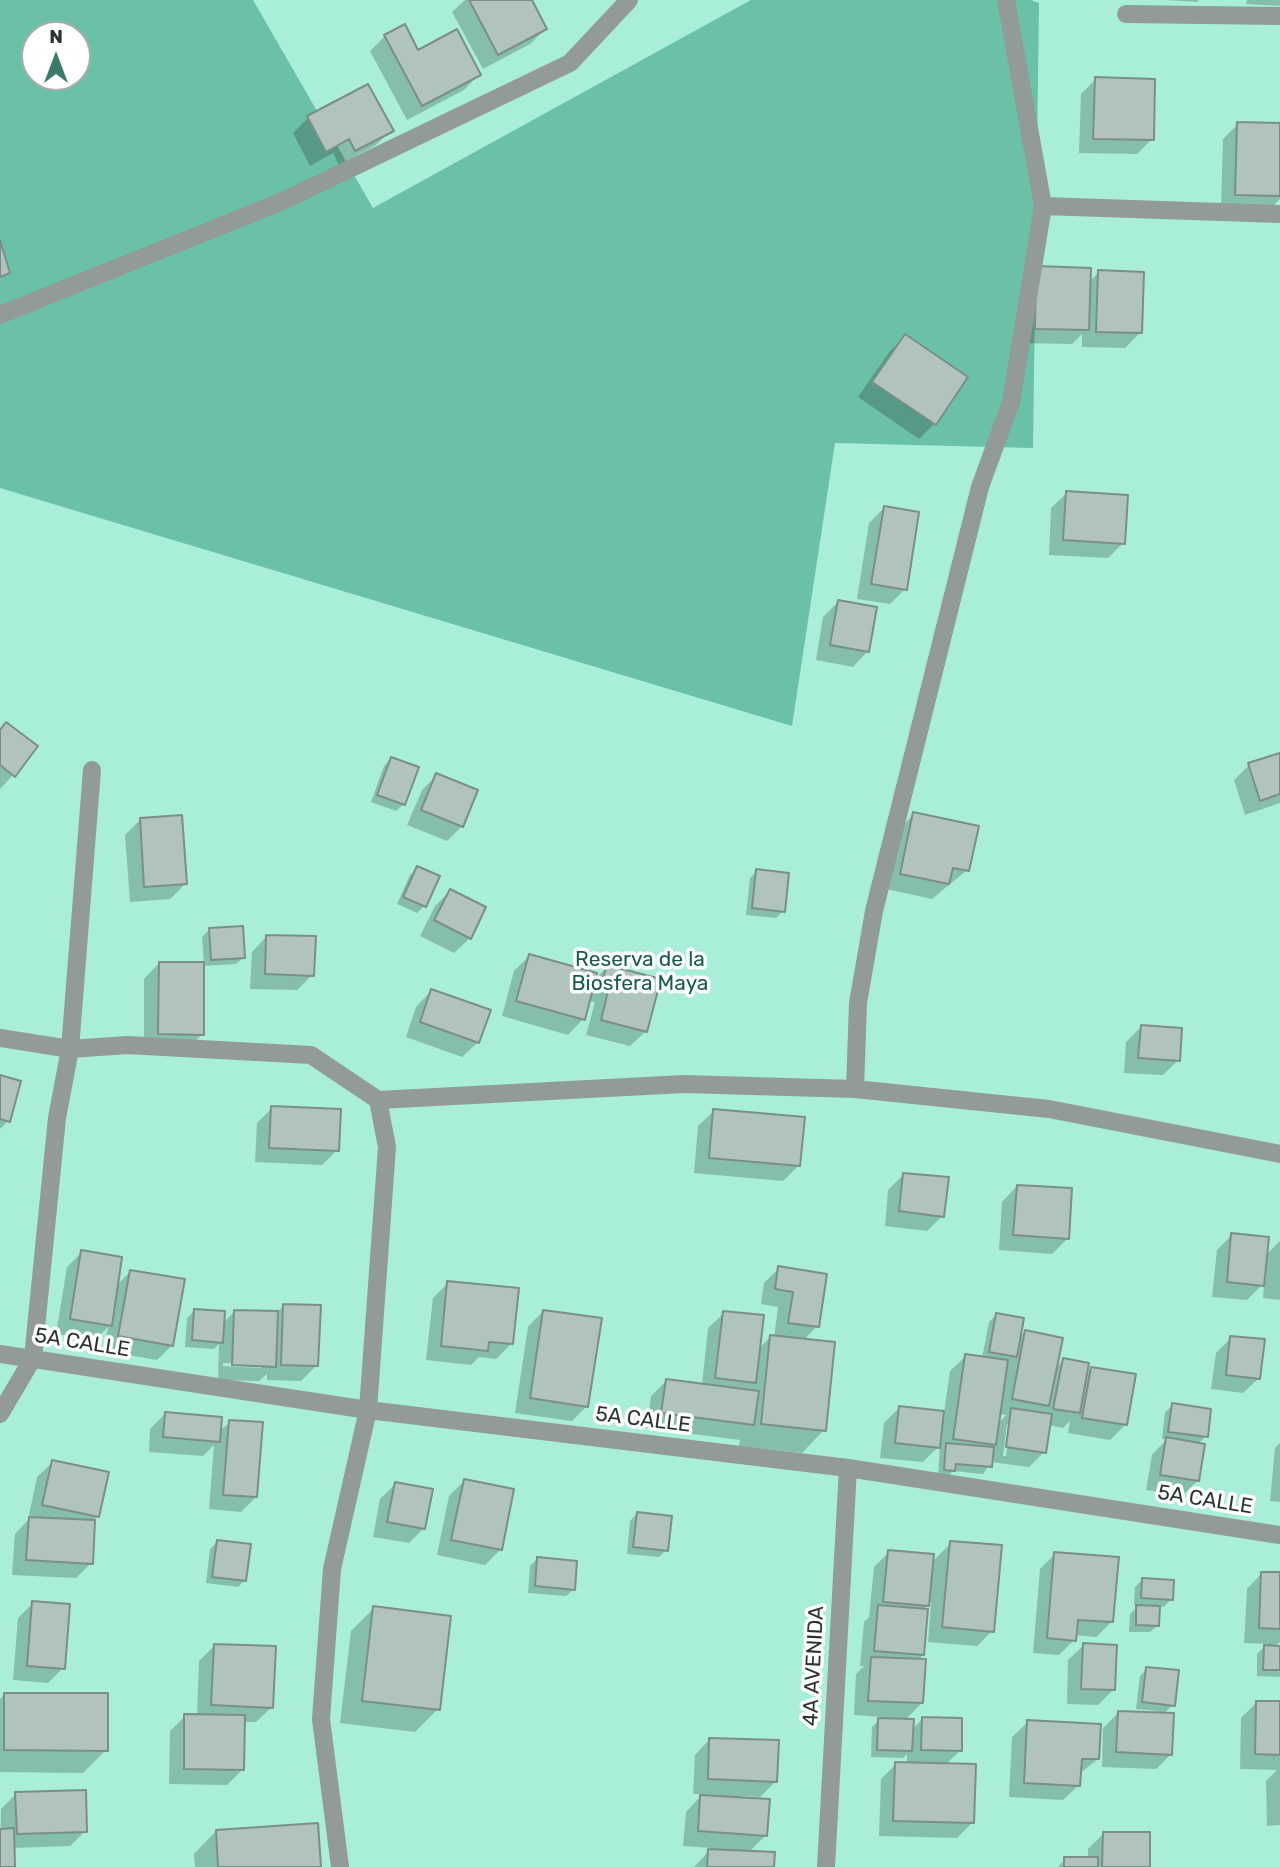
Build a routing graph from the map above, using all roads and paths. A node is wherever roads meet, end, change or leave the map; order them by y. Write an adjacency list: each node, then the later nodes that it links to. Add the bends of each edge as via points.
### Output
1 (629, 0): 7 (street, via 570,63 285,200)
2 (1006, 0): 5 (street)
3 (1126, 14): 4 (street)
4 (1280, 16)
5 (1043, 206): 6 (street); 11 (street, via 1011,402 980,487 874,911 858,1003)
6 (1280, 214)
7 (0, 315)
8 (92, 770): 10 (street)
9 (0, 1038): 10 (street)
10 (70, 1049): 12 (street, via 127,1045 311,1055); 15 (street, via 57,1118)
11 (855, 1089): 12 (street, via 684,1084); 13 (street, via 1049,1109)
12 (378, 1100): 16 (street, via 387,1147)
13 (1280, 1154)
14 (0, 1354): 15 (street, 5A CALLE)
15 (33, 1358): 16 (street, 5A CALLE); 17 (street)
16 (368, 1410): 18 (street, 5A CALLE); 20 (street, via 332,1569 321,1719)
17 (0, 1414)
18 (848, 1468): 19 (street, 5A CALLE); 21 (street, 4A AVENIDA)
19 (1280, 1535)
20 (340, 1867)
21 (826, 1867)

